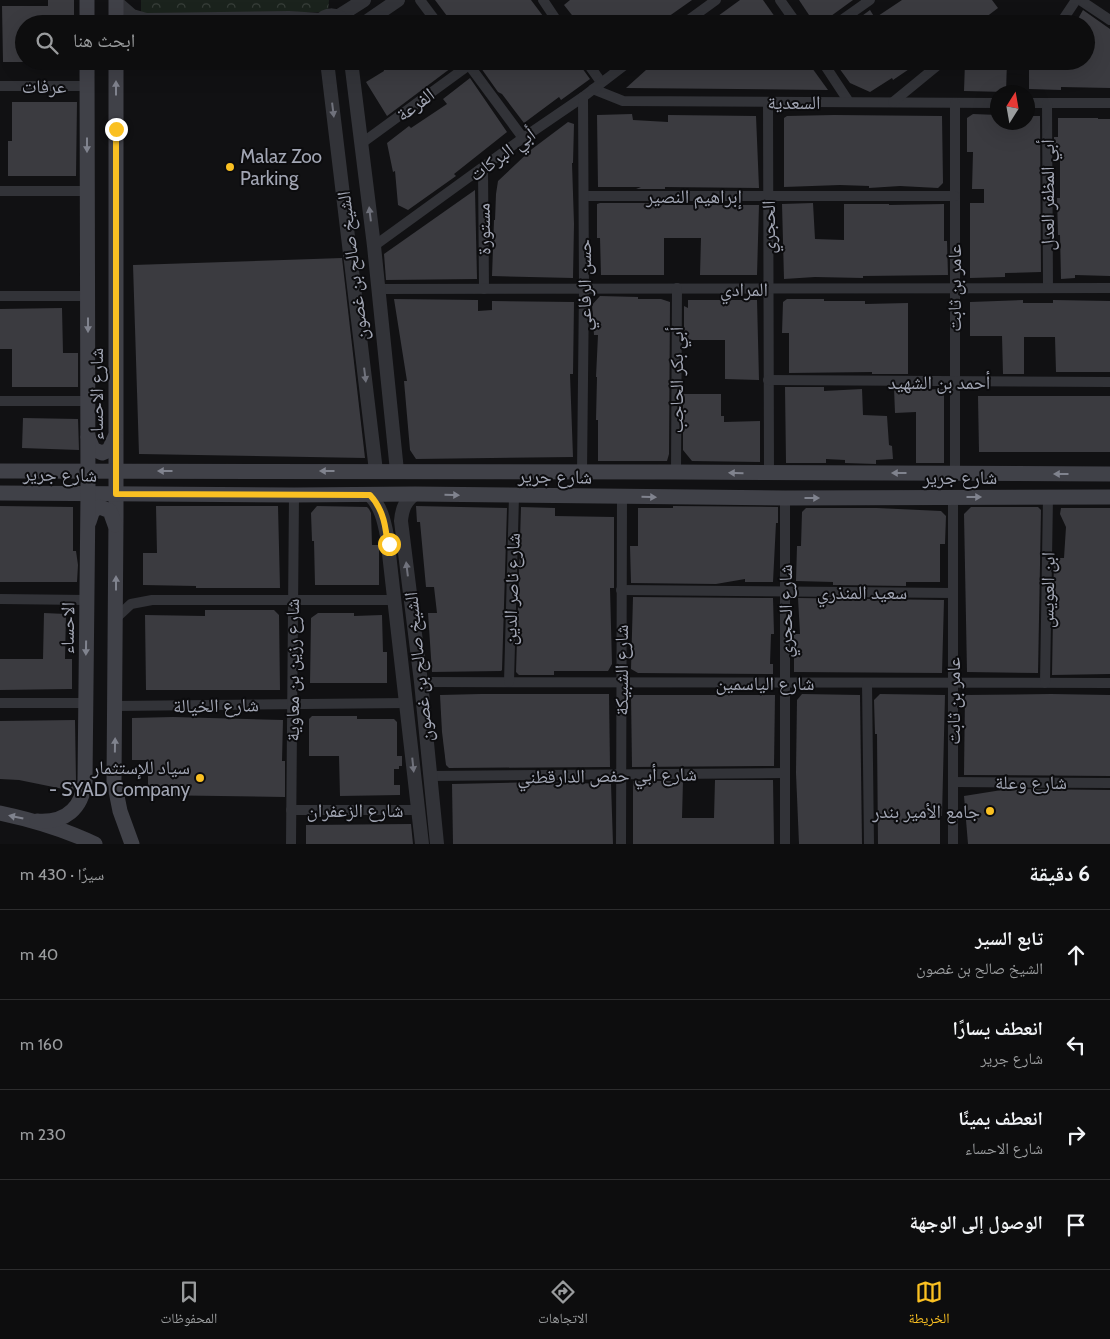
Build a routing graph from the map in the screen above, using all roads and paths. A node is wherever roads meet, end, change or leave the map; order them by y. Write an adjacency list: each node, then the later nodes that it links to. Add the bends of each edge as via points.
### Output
1 (87, 0): 12 (main road)
2 (364, 0): 15 (street)
3 (398, 0): 16 (street)
4 (420, 0): 17 (street)
5 (716, 0): 19 (street)
6 (780, 0): 20 (street)
7 (870, 0): 21 (street)
8 (1076, 0): 22 (street)
9 (1080, 0): 23 (street)
10 (116, 1): 13 (main road); 14 (street)
11 (546, 1): 18 (street)
12 (87, 15)
13 (116, 15)
14 (131, 15)
15 (348, 15)
16 (376, 15)
17 (431, 15)
18 (555, 15)
19 (695, 15)
20 (791, 15)
21 (849, 15)
22 (1066, 15)
23 (1110, 20)
24 (87, 70): 36 (main road, شارع الاحساء)
25 (116, 70): 75 (main road, شارع الاحساء, one-way to 25)
26 (328, 70): 64 (street, الشيخ صالح بن غصون, one-way to 64)
27 (352, 70): 48 (street, الشيخ صالح بن غصون)
28 (458, 70): 48 (street, الفرعة)
29 (472, 70): 47 (street)
30 (592, 70): 34 (street)
31 (618, 70): 34 (street, أبي البركات)
32 (828, 70): 40 (street)
33 (932, 70): 41 (street)
34 (601, 82): 37 (street, أبي البركات)
35 (0, 86): 36 (street, عرفات)
36 (87, 86): 51 (main road, شارع الاحساء, one-way to 51)
37 (593, 90): 38 (street, أبي البركات); 39 (street, السعدية, via 623,101)
38 (583, 97): 47 (street, أبي البركات); 52 (street, حسن الرفاعي)
39 (768, 102): 40 (street, السعدية); 53 (street, الحجري)
40 (849, 102): 41 (street, السعدية)
41 (893, 102): 42 (street, السعدية)
42 (955, 103): 43 (street, السعدية); 54 (street, عامر بن ثابت)
43 (990, 103)
44 (1035, 103): 45 (street)
45 (1047, 103): 46 (street); 60 (street, أبي المظفر العدل)
46 (1110, 103)
47 (523, 138): 49 (street, أبي البركات)
48 (362, 143): 55 (street, الشيخ صالح بن غصون, one-way to 48)
49 (483, 169): 55 (street, أبي البركات); 62 (street, مستورة)
50 (0, 191): 51 (street)
51 (87, 191): 66 (main road, شارع الاحساء)
52 (584, 196): 53 (street, إبراهيم النصير); 57 (street, حسن الرفاعي)
53 (768, 196): 54 (street, إبراهيم النصير); 63 (street, الحجري)
54 (955, 196): 59 (street, عامر بن ثابت)
55 (374, 246): 56 (street, الشيخ صالح بن غصون)
56 (378, 286): 62 (street, المرادي); 64 (street, via 370,296 360,296); 67 (street, الشيخ صالح بن غصون)
57 (584, 288): 58 (street, المرادي); 62 (street, المرادي); 83 (street, حسن الرفاعي)
58 (677, 288): 63 (street, المرادي); 84 (street, أبي بكر الحاجب)
59 (954, 288): 60 (street, المرادي); 63 (street, المرادي); 70 (street, عامر بن ثابت)
60 (1048, 288): 61 (street, المرادي)
61 (1110, 288)
62 (484, 289)
63 (768, 289): 69 (street, الحجري)
64 (355, 291): 68 (street, الشيخ صالح بن غصون)
65 (0, 296): 66 (street)
66 (88, 296): 73 (main road, شارع الاحساء, one-way to 73)
67 (380, 310): 68 (street, via 374,303 367,302 359,306); 81 (street, الشيخ صالح بن غصون)
68 (357, 313): 82 (street, الشيخ صالح بن غصون, one-way to 82)
69 (768, 380): 70 (street, أحمد بن الشهيد); 85 (street, الحجري)
70 (954, 382): 71 (street, أحمد بن الشهيد); 86 (street, عامر بن ثابت)
71 (1110, 382)
72 (0, 401): 73 (street)
73 (88, 402): 74 (main road, شارع الاحساء)
74 (88, 436): 75 (main road, via 93,449 102,453 109,450); 78 (main road, شارع الاحساء)
75 (115, 436): 79 (main road, شارع الاحساء)
76 (0, 471): 77 (main road, شارع جرير)
77 (61, 471): 78 (main road, شارع جرير); 89 (main road, via 74,475 77,482 72,491)
78 (88, 471): 79 (main road, شارع جرير); 90 (main road, شارع الاحساء)
79 (116, 471): 80 (main road, شارع جرير); 91 (main road, شارع الاحساء)
80 (142, 471): 82 (main road, شارع جرير, one-way to 80); 93 (main road, via 128,475 124,485 128,492)
81 (397, 471): 82 (main road, شارع جرير); 83 (main road, شارع جرير)
82 (376, 472)
83 (582, 472): 84 (main road, شارع جرير)
84 (676, 472): 85 (main road, شارع جرير, one-way to 84)
85 (769, 473): 86 (main road, شارع جرير, one-way to 85)
86 (955, 474): 87 (main road, شارع جرير, one-way to 86)
87 (1110, 474)
88 (0, 493): 89 (main road, شارع جرير)
89 (59, 494): 90 (main road, شارع جرير)
90 (88, 494): 91 (main road, شارع جرير); 104 (main road, الاحساء)
91 (116, 494): 93 (main road, شارع جرير); 105 (main road, شارع الاحساء)
92 (415, 494): 95 (main road, شارع جرير); 96 (main road, شارع جرير, one-way to 96); 102 (street, الشيخ صالح بن غصون, via 403,508)
93 (142, 495): 94 (main road, شارع جرير)
94 (294, 495): 95 (main road, شارع جرير); 113 (street, شارع رزين بن معاوية)
95 (370, 495): 103 (street, الشيخ صالح بن غصون, via 380,507)
96 (514, 496): 97 (main road, شارع جرير); 117 (street, شارع ناصر الدين)
97 (622, 497): 101 (main road, شارع جرير, one-way to 101); 108 (street, شارع الشبيكة)
98 (953, 497): 99 (main road, شارع جرير, one-way to 99); 101 (main road, شارع جرير, one-way to 98); 110 (street, عامر بن ثابت)
99 (1048, 497): 100 (main road, شارع جرير); 122 (street, ابن العويس)
100 (1110, 497)
101 (785, 498): 109 (street, شارع الحجري)
102 (402, 525): 103 (street, via 395,533 390,533); 106 (street, الشيخ صالح بن غصون)
103 (385, 526): 107 (street, الشيخ صالح بن غصون)
104 (88, 528): 105 (main road, via 93,510 100,507 110,511); 112 (main road, الاحساء)
105 (116, 529): 115 (main road, شارع الاحساء, one-way to 105)
106 (404, 547): 107 (street, via 397,539 392,540); 116 (street, الشيخ صالح بن غصون, one-way to 106)
107 (388, 548): 114 (street, الشيخ صالح بن غصون)
108 (622, 590): 109 (street, سعيد المنذري); 118 (street, شارع الشبيكة)
109 (785, 591): 110 (street, سعيد المنذري); 119 (street, شارع الحجري)
110 (953, 592): 121 (street, عامر بن ثابت)
111 (0, 599): 112 (street)
112 (87, 600): 125 (main road, الاحساء, one-way to 125)
113 (293, 600): 114 (street); 115 (street, via 152,600 132,604); 126 (street, شارع رزين بن معاوية)
114 (394, 600): 127 (street, الشيخ صالح بن غصون)
115 (116, 618): 128 (main road, شارع الاحساء)
116 (421, 682): 117 (street, شارع الياسمين); 131 (street, الشيخ صالح بن غصون)
117 (509, 682): 118 (street, شارع الياسمين)
118 (621, 682): 119 (street, شارع الياسمين); 130 (street, شارع الشبيكة)
119 (785, 682): 120 (street, شارع الياسمين); 129 (street, شارع الحجري)
120 (867, 683): 121 (street, شارع الياسمين); 145 (street)
121 (953, 683): 122 (street, شارع الياسمين); 132 (street, عامر بن ثابت)
122 (1046, 683): 123 (street, شارع الياسمين)
123 (1110, 683)
124 (0, 703): 125 (street)
125 (85, 703): 137 (main road, الاحساء, via 84,791 80,801 66,816 47,822)
126 (292, 704): 127 (street, شارع الخيالة); 128 (street, شارع الخيالة); 134 (street, شارع رزين بن معاوية)
127 (407, 704): 135 (street, الشيخ صالح بن غصون, one-way to 135)
128 (115, 706): 139 (main road, شارع الاحساء, one-way to 128, via 114,782)
129 (785, 773): 130 (street, شارع أبي حفص الدارقطني); 144 (street, شارع الحجري)
130 (621, 775): 131 (street, شارع أبي حفص الدارقطني); 143 (street, شارع الشبيكة)
131 (430, 776): 142 (street, الشيخ صالح بن غصون)
132 (953, 782): 133 (street, شارع وعلة); 146 (street, عامر بن ثابت)
133 (1110, 783)
134 (291, 810): 135 (street, شارع الزعفران); 140 (street, شارع رزين بن معاوية)
135 (418, 810): 141 (street, الشيخ صالح بن غصون)
136 (0, 813): 137 (main road, one-way to 136)
137 (37, 821): 138 (main road)
138 (95, 844)
139 (132, 844)
140 (291, 844)
141 (422, 844)
142 (437, 844)
143 (621, 844)
144 (785, 844)
145 (869, 844)
146 (952, 844)

